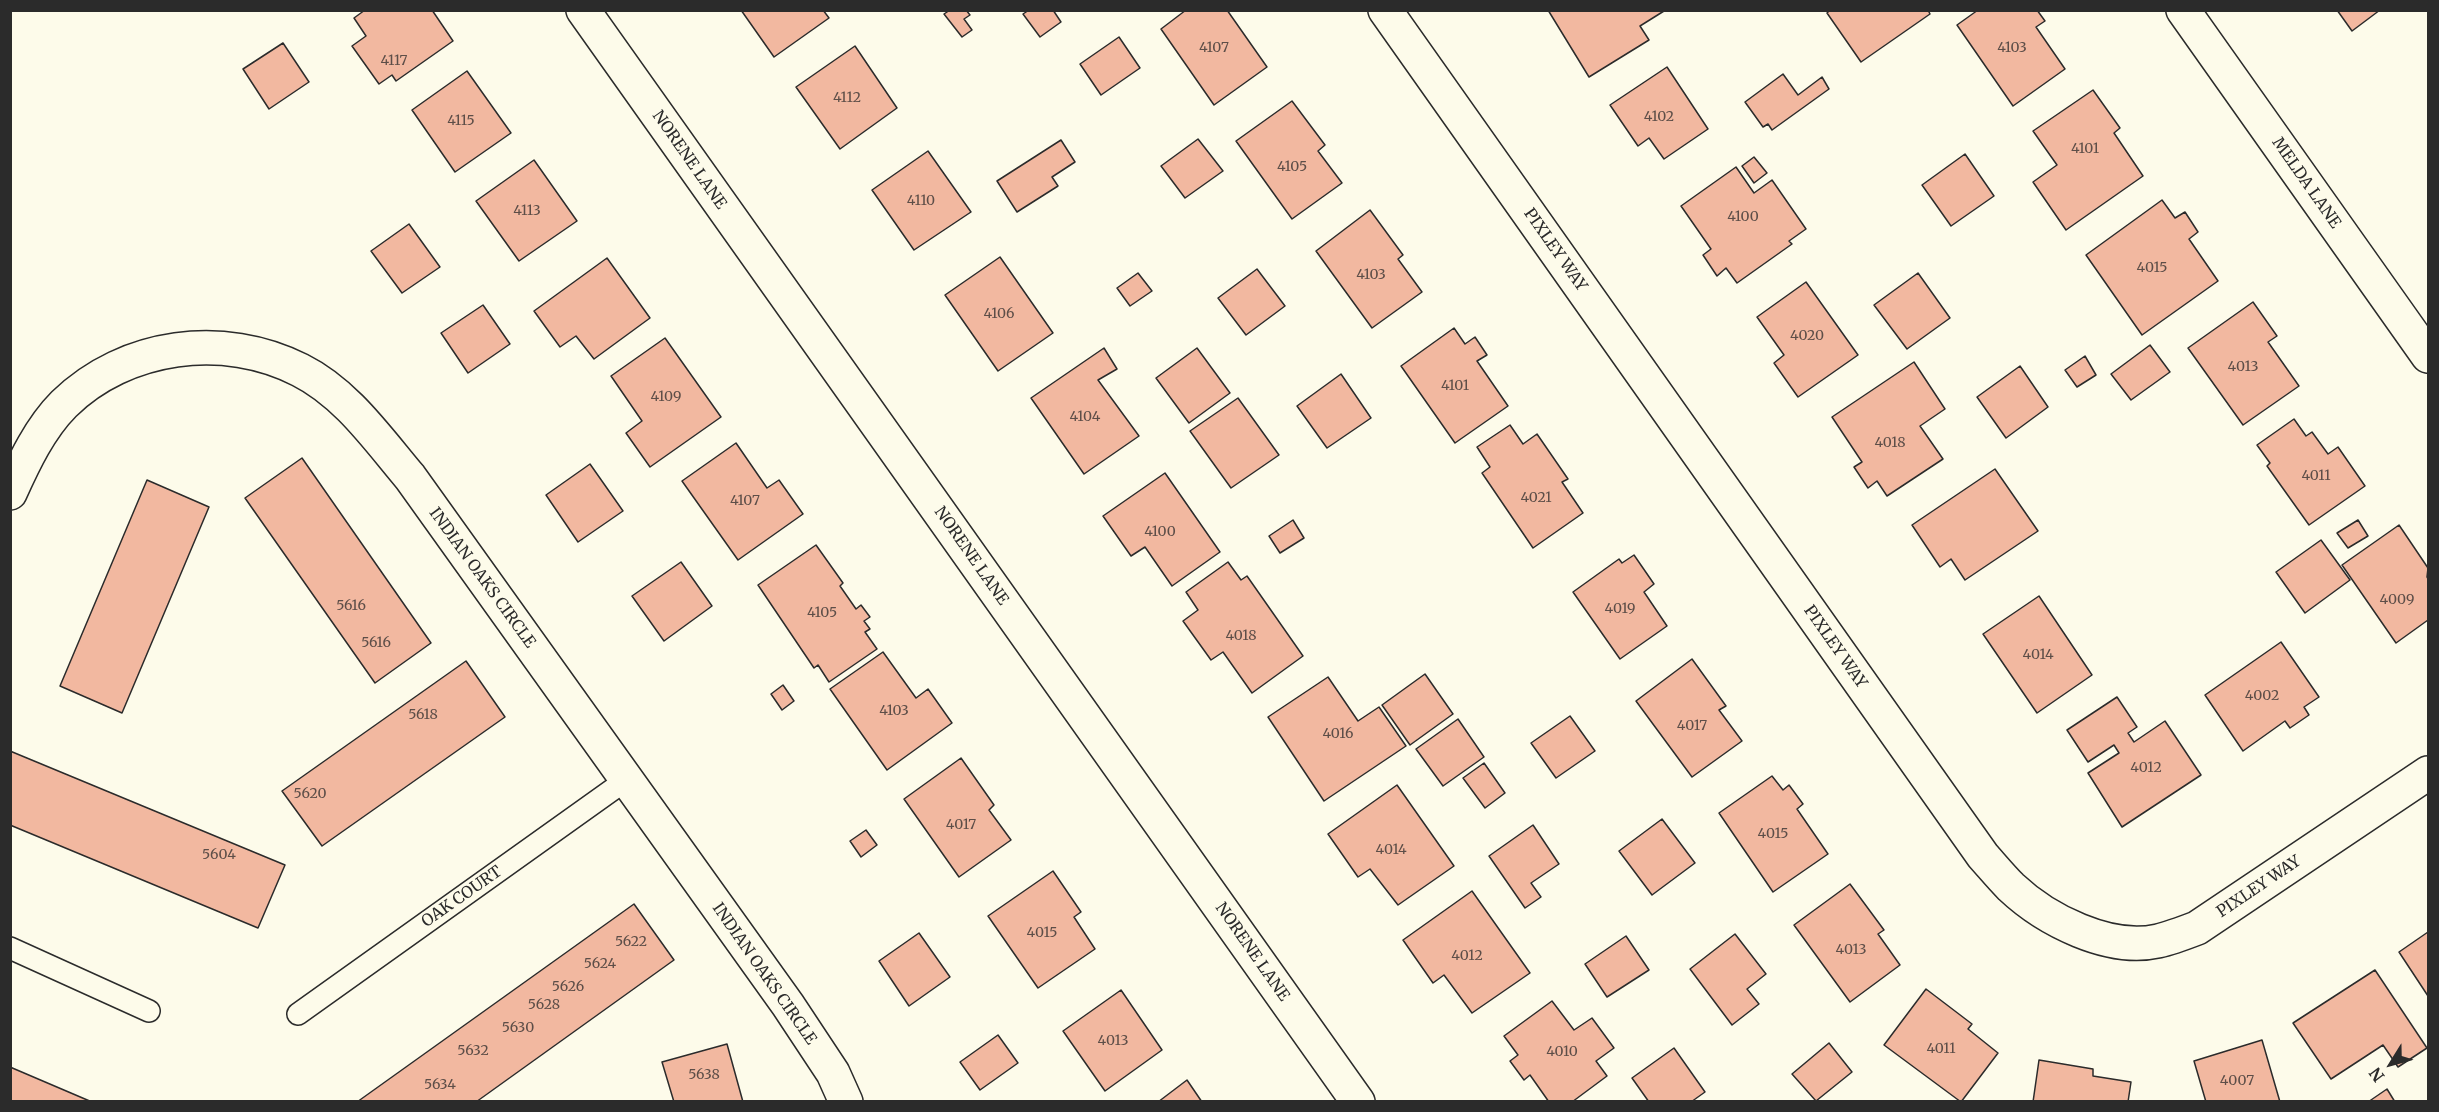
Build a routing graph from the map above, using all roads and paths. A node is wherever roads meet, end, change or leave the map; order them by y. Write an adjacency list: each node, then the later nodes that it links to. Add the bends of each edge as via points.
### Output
1 (583, 10): 12 (street, NORENE LANE)
2 (1385, 10): 6 (street, PIXLEY WAY, via 1983,856 2012,887 2046,914 2097,938 2126,943 2157,942 2197,928)
3 (2183, 10): 4 (street, MELDA LANE)
4 (2428, 356)
5 (10, 493): 7 (street, INDIAN OAKS CIRCLE, via 46,426 65,404 96,379 130,361 168,350 208,346 266,356 301,370 349,404 410,477)
6 (2428, 773)
7 (626, 780): 10 (lane, OAK COURT); 11 (street, INDIAN OAKS CIRCLE, via 788,1005 833,1073)
8 (10, 948): 9 (lane)
9 (149, 1011)
10 (298, 1014)
11 (846, 1101)
12 (1358, 1101)

